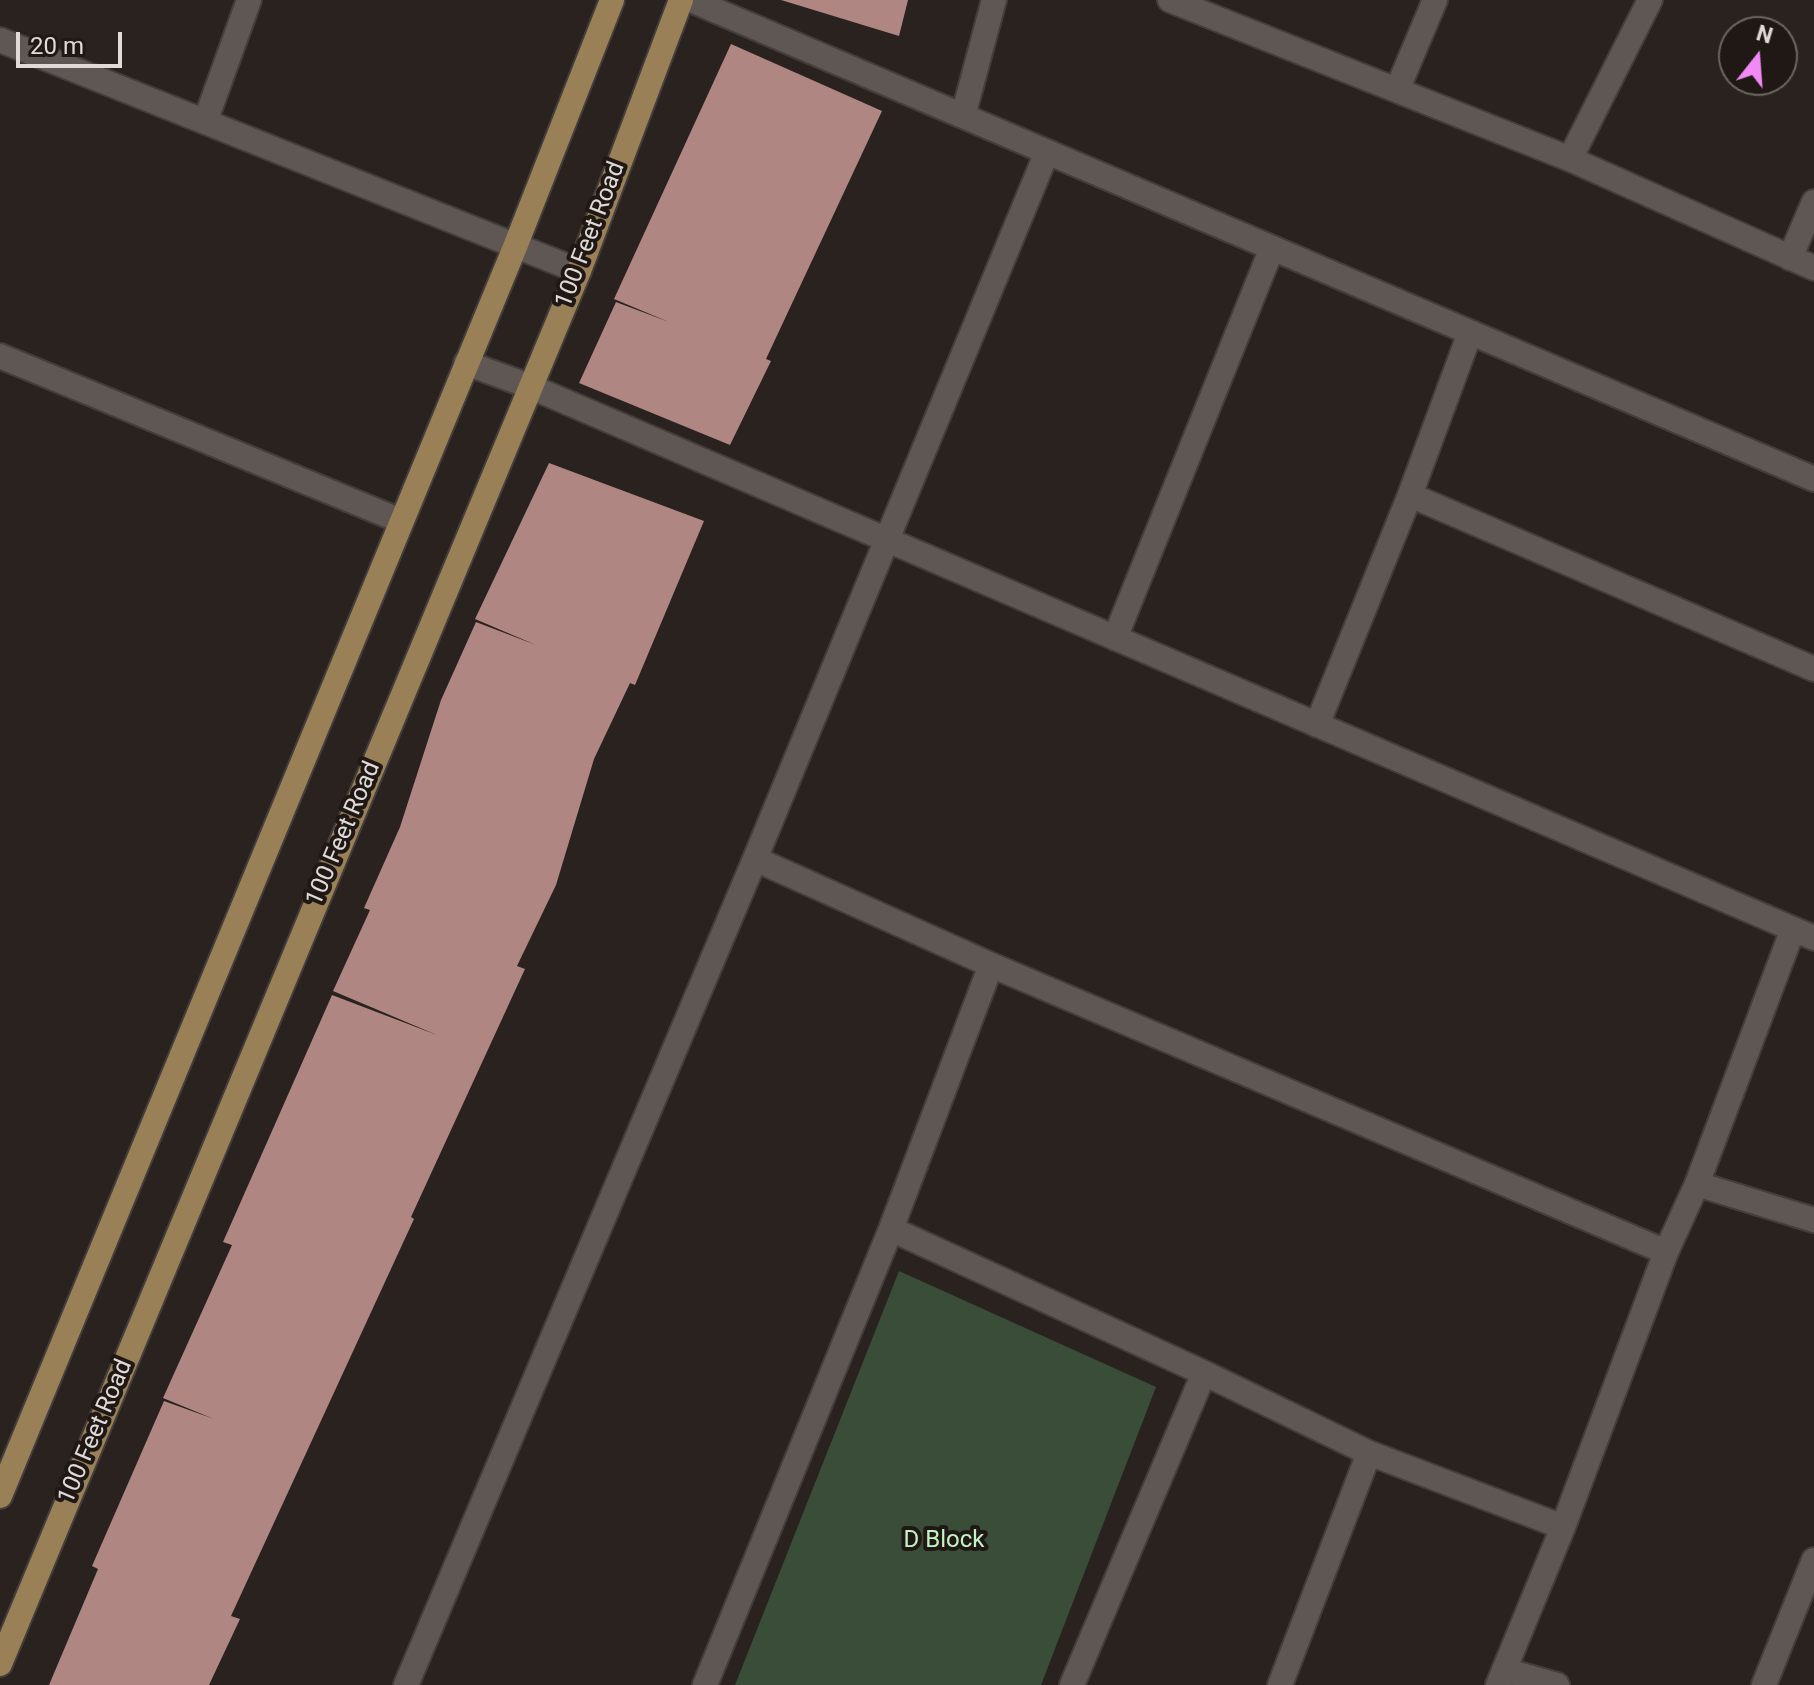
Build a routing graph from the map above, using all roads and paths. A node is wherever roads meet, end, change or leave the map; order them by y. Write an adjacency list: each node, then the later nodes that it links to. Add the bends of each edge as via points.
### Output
1 (249, 0): 13 (street)
2 (612, 0): 17 (main road)
3 (681, 0): 21 (main road, 100 Feet Road)
4 (691, 0): 12 (street)
5 (994, 0): 12 (street)
6 (1170, 0): 9 (street)
7 (1435, 0): 11 (street)
8 (1650, 0): 15 (street)
9 (1208, 7): 11 (street)
10 (0, 40): 13 (street)
11 (1397, 90): 15 (street)
12 (963, 116): 14 (street)
13 (205, 122): 17 (street)
14 (1047, 152): 18 (street); 29 (street)
15 (1570, 159): 19 (street)
16 (1814, 202): 19 (street)
17 (515, 247): 21 (street); 24 (main road)
18 (1272, 248): 22 (street); 30 (street)
19 (1790, 258): 20 (street)
20 (1814, 268)
21 (579, 271): 25 (main road, 100 Feet Road)
22 (1470, 333): 26 (street); 27 (street)
23 (0, 356): 28 (street)
24 (466, 363): 25 (street); 28 (main road)
25 (529, 386): 29 (street); 45 (main road, 100 Feet Road)
26 (1814, 479)
27 (1410, 495): 31 (street); 32 (street)
28 (401, 521): 42 (main road)
29 (887, 540): 30 (street); 33 (street)
30 (1115, 638): 32 (street)
31 (1814, 669)
32 (1317, 725): 34 (street)
33 (755, 859): 35 (street); 47 (street)
34 (1803, 934): 36 (street)
35 (991, 965): 38 (street); 39 (street)
36 (1697, 1184): 37 (street); 39 (street)
37 (1814, 1220)
38 (891, 1229): 40 (street); 48 (street)
39 (1666, 1252): 43 (street)
40 (1204, 1373): 41 (street); 49 (street)
41 (1369, 1453): 43 (street); 50 (street)
42 (0, 1496)
43 (1563, 1527): 46 (street)
44 (1814, 1560): 52 (street)
45 (0, 1664)
46 (1501, 1678): 51 (street)
47 (406, 1685)
48 (705, 1685)
49 (1072, 1685)
50 (1280, 1685)
51 (1557, 1685)
52 (1764, 1685)

